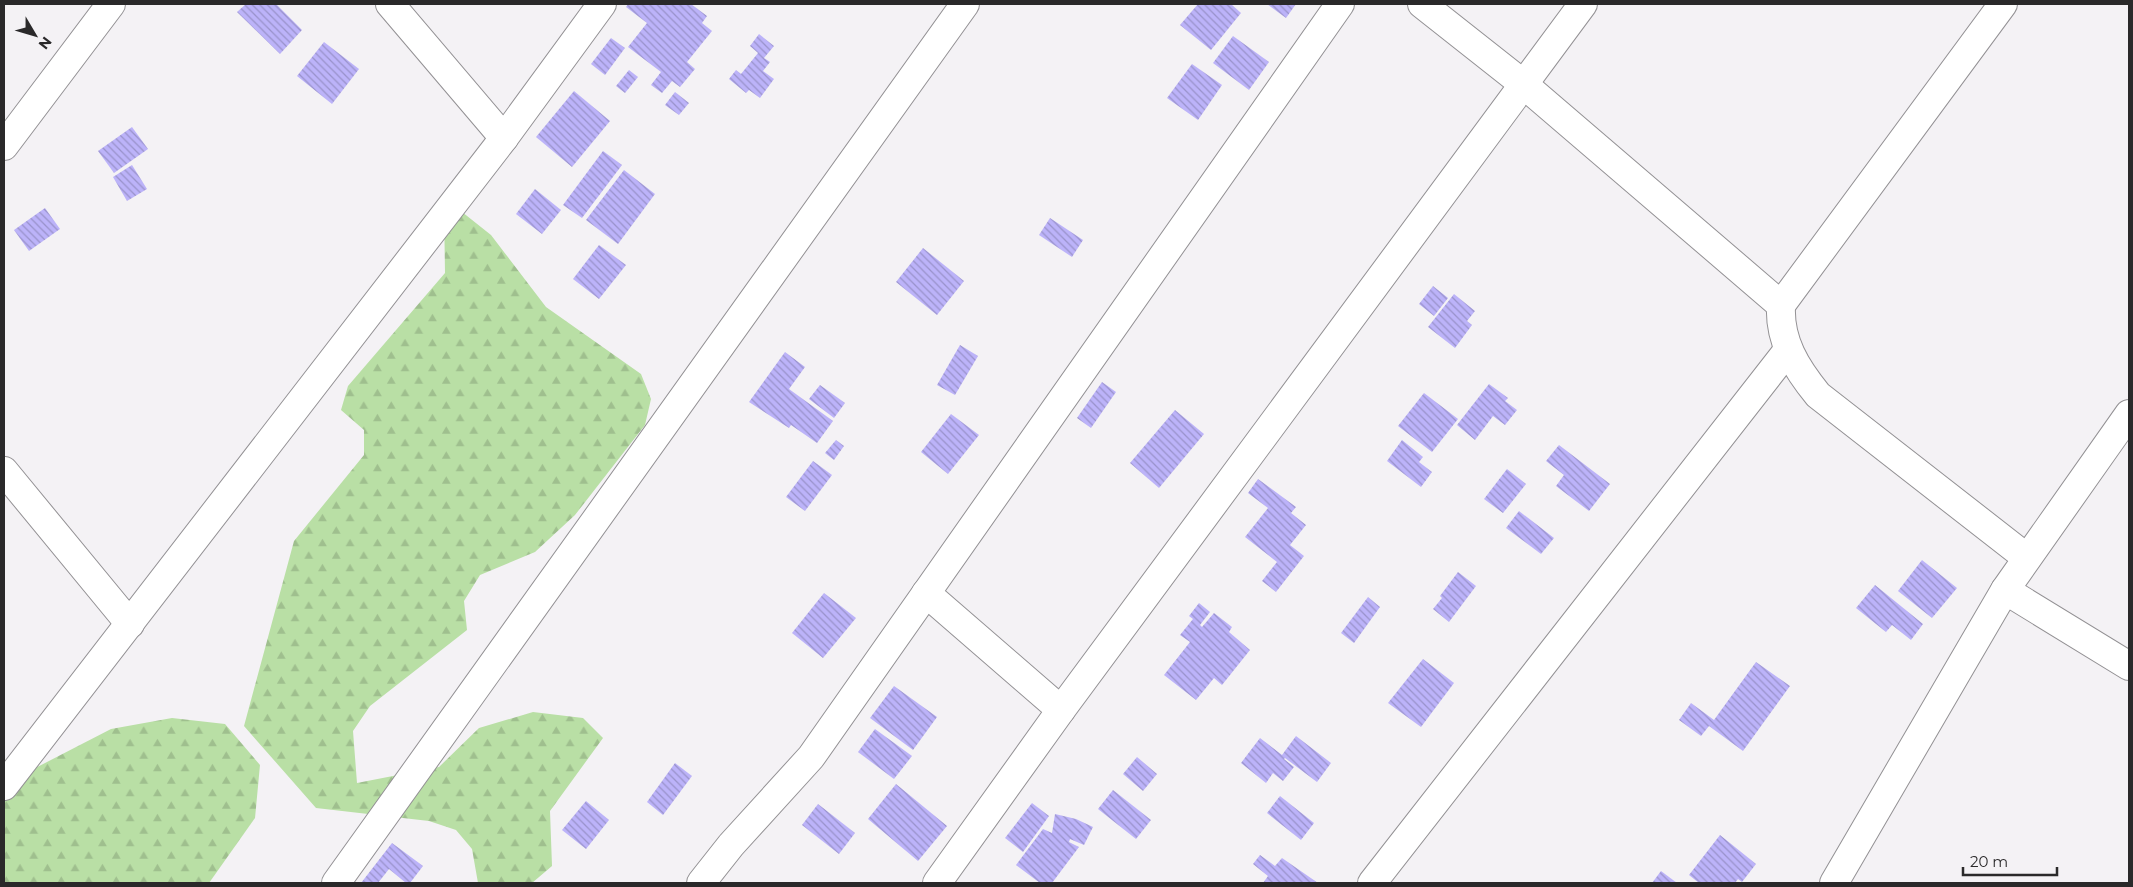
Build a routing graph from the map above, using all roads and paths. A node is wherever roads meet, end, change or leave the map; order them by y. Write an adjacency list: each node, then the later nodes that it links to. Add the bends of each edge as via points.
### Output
1 (112, 4): 11 (street)
2 (390, 4): 10 (street)
3 (602, 4): 10 (street)
4 (966, 4): 23 (street)
5 (1340, 4): 18 (street)
6 (1422, 4): 9 (street)
7 (1582, 4): 9 (street)
8 (2003, 4): 12 (street)
9 (1522, 83): 12 (street); 21 (street)
10 (504, 138): 19 (street)
11 (4, 146)
12 (1781, 305): 13 (street, via 1780,322)
13 (1788, 350): 16 (street, via 1799,372 1818,396); 26 (street)
14 (2129, 414): 16 (street)
15 (4, 471): 19 (street)
16 (2027, 558): 17 (street)
17 (2005, 590): 20 (street); 27 (street)
18 (926, 593): 21 (street); 24 (street, via 811,757)
19 (130, 624): 22 (street)
20 (2129, 666)
21 (1061, 710): 25 (street)
22 (4, 786)
23 (336, 883)
24 (701, 883)
25 (937, 883)
26 (1372, 883)
27 (1834, 883)

